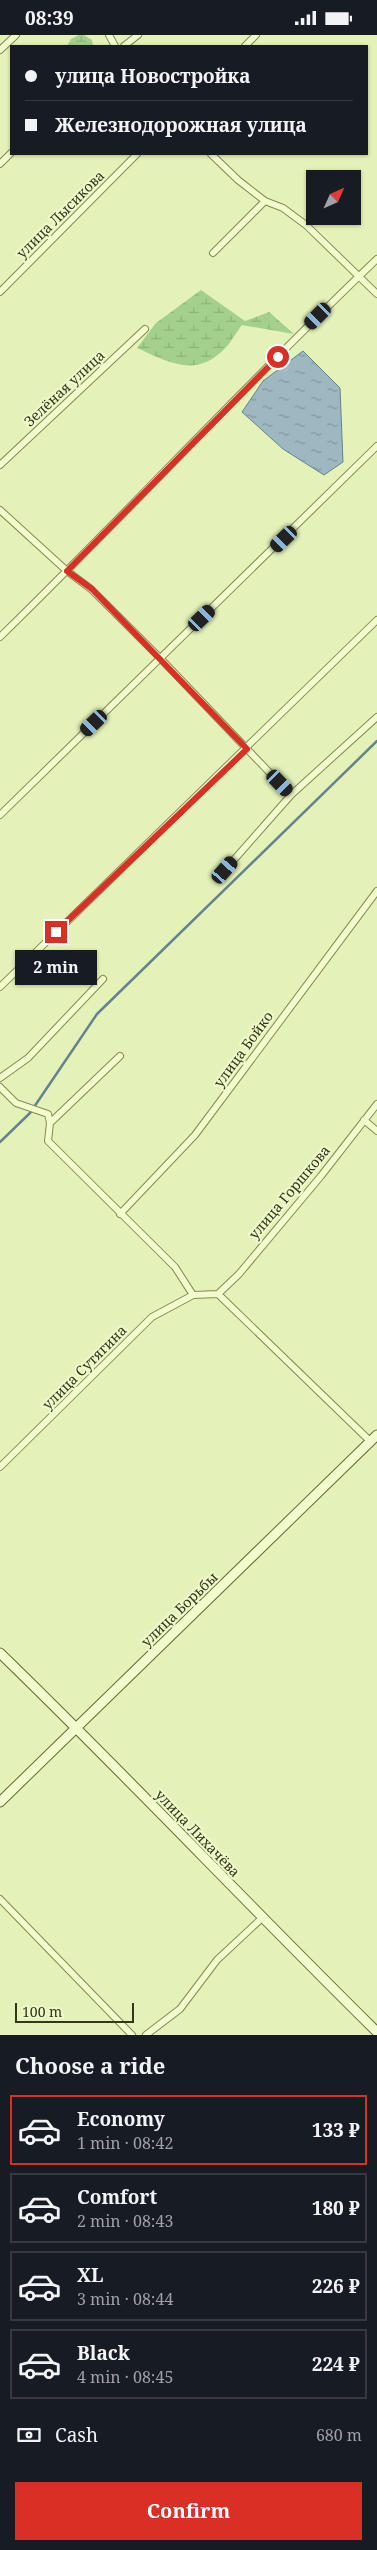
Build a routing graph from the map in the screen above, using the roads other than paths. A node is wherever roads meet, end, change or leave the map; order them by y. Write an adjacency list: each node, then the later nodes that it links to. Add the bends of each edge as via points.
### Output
1 (16, 35): 6 (street)
2 (138, 35): 4 (street)
3 (256, 35): 5 (street)
4 (125, 45)
5 (246, 45)
6 (0, 50)
7 (10, 154): 10 (street)
8 (136, 155): 15 (street, улица Лысикова)
9 (212, 155): 11 (street)
10 (0, 164)
11 (265, 201): 12 (street); 14 (street, via 283,208 306,225)
12 (213, 253)
13 (377, 259): 14 (street)
14 (359, 276): 16 (street); 21 (street)
15 (0, 292)
16 (377, 294)
17 (145, 329): 19 (street, Зелёная улица)
18 (377, 446): 24 (street)
19 (0, 465)
20 (0, 510): 21 (street)
21 (67, 571): 23 (street); 24 (street, via 92,589)
22 (377, 620): 26 (street)
23 (0, 637)
24 (160, 658): 26 (street); 28 (street)
25 (377, 717): 27 (street)
26 (247, 749): 27 (street); 32 (street)
27 (291, 795): 29 (street)
28 (0, 815)
29 (225, 870)
30 (377, 891): 40 (street, улица Бойко, via 194,1135)
31 (103, 979): 34 (street, via 28,1058)
32 (0, 987)
33 (120, 1056): 38 (street)
34 (0, 1078)
35 (0, 1087): 38 (street, via 16,1103 48,1114)
36 (377, 1104): 37 (street, улица Горшкова)
37 (364, 1120): 39 (street); 41 (street, улица Горшкова, via 239,1274)
38 (50, 1123): 40 (street, via 48,1141)
39 (377, 1131)
40 (120, 1213): 42 (street, via 175,1267)
41 (218, 1294): 42 (street); 43 (street)
42 (193, 1295): 44 (street, улица Сутягина, via 152,1317)
43 (374, 1438): 46 (main road, улица Борьбы)
44 (0, 1467)
45 (0, 1653): 46 (main road, улица Лихачёва)
46 (77, 1728): 47 (main road, улица Борьбы); 49 (main road, улица Лихачёва)
47 (0, 1802)
48 (0, 1899): 51 (street)
49 (262, 1919): 50 (main road, улица Лихачёва); 52 (street, via 218,1960 180,2009)
50 (377, 2032)
51 (132, 2035)
52 (146, 2035)

